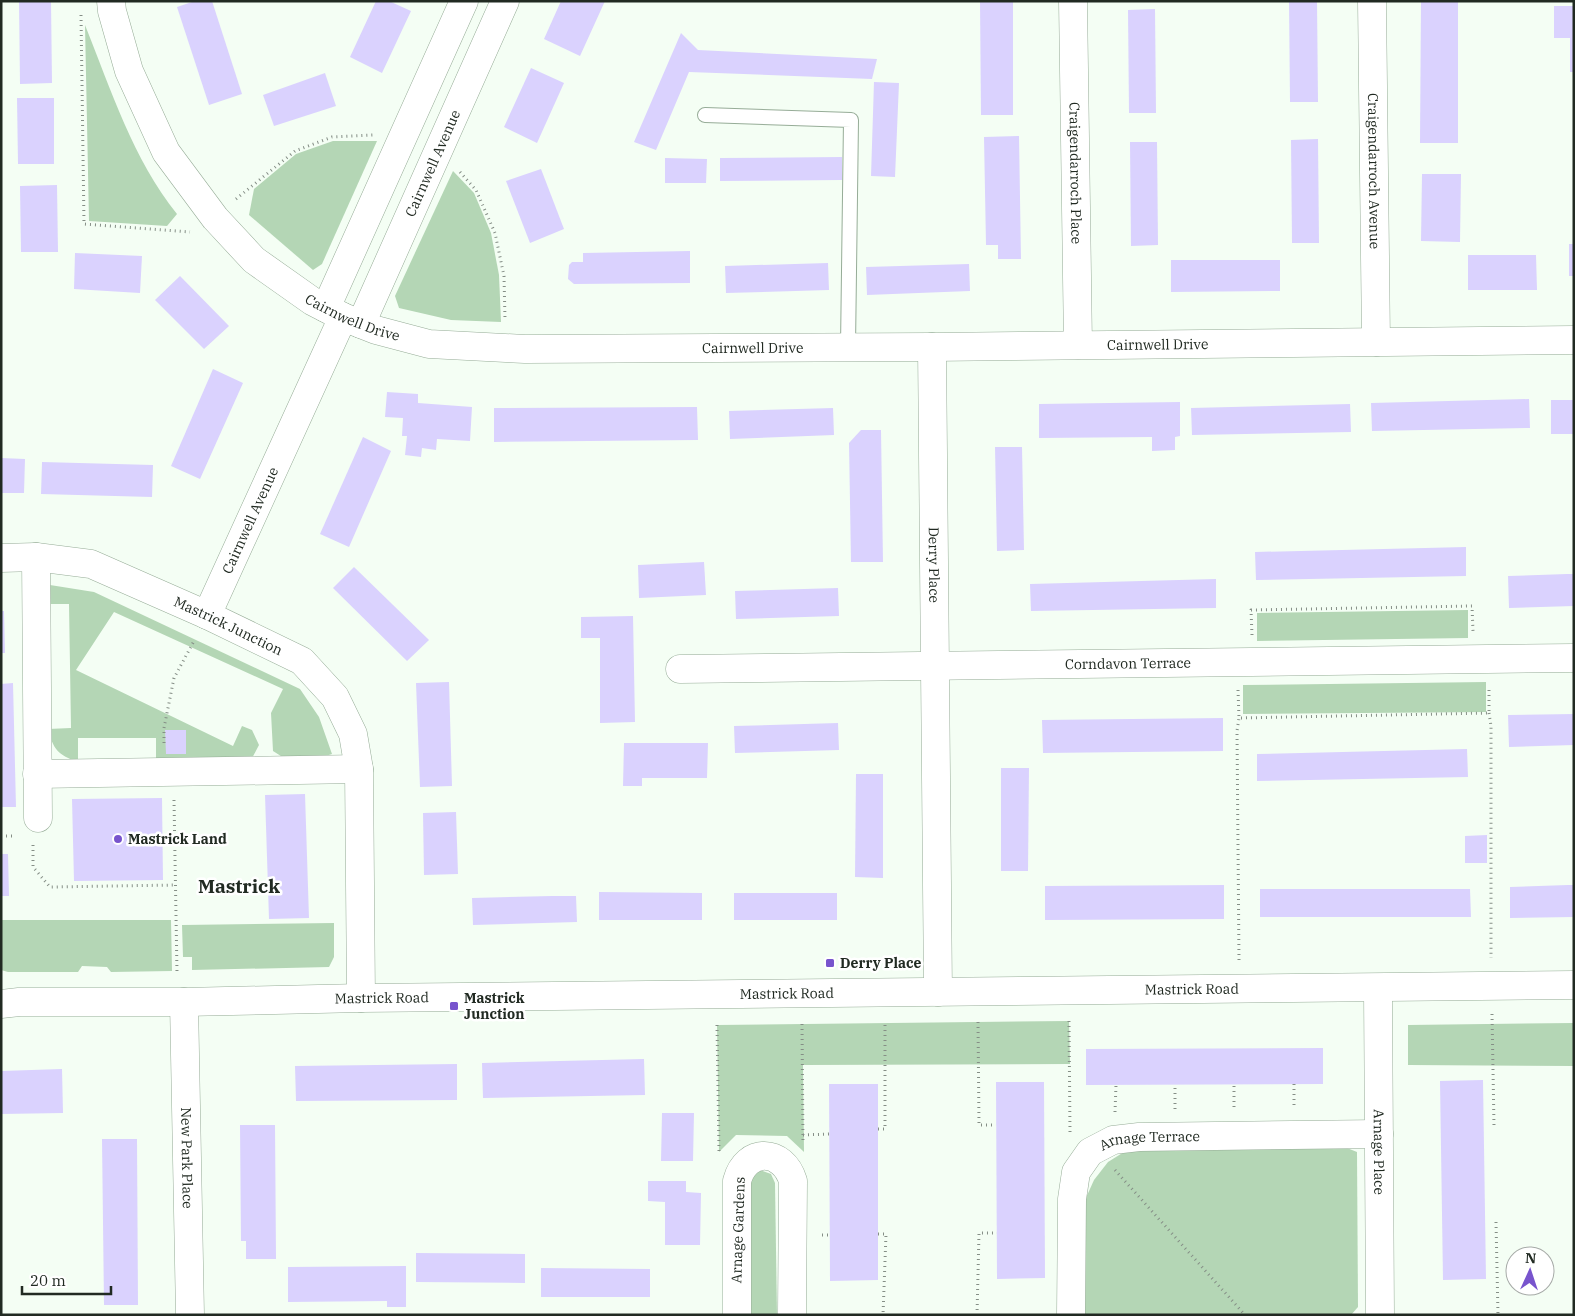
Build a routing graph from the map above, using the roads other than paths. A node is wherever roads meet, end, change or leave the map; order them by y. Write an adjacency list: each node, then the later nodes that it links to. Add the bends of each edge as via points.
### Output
1 (111, 1): 7 (street, Cairnwell Drive, via 130,71 166,152 215,218 254,260 312,301)
2 (464, 1): 7 (street, Cairnwell Avenue)
3 (505, 1): 7 (street, Cairnwell Avenue)
4 (1073, 1): 10 (street, Craigendarroch Place)
5 (1372, 1): 9 (street, Craigendarroch Avenue)
6 (705, 115): 11 (lane, via 851,120)
7 (343, 317): 11 (street, Cairnwell Drive, via 429,344 505,348); 15 (street, Cairnwell Avenue)
8 (1574, 340): 9 (street, Cairnwell Drive)
9 (1376, 342): 10 (street, Cairnwell Drive)
10 (1078, 345): 12 (street, Cairnwell Drive)
11 (848, 347): 12 (street, Cairnwell Drive)
12 (932, 347): 17 (street, Derry Place)
13 (36, 557): 14 (street, Mastrick Junction); 15 (street, Mastrick Junction, via 91,564); 20 (street)
14 (1, 558)
15 (207, 615): 19 (street, Mastrick Junction, via 302,661 335,697 353,734)
16 (1574, 658): 17 (street, Corndavon Terrace)
17 (935, 665): 18 (street, Corndavon Terrace); 24 (street, Derry Place)
18 (680, 669)
19 (359, 769): 20 (street); 25 (street, Mastrick Junction)
20 (37, 774): 21 (street)
21 (38, 818)
22 (1574, 985): 23 (street, Mastrick Road)
23 (1378, 988): 24 (street, Mastrick Road); 28 (street, Arnage Place)
24 (938, 992): 25 (street, Mastrick Road)
25 (361, 998): 26 (street, Mastrick Road)
26 (184, 1002): 27 (street, Mastrick Road); 29 (street, New Park Place)
27 (1, 1004)
28 (1379, 1134): 32 (street, Arnage Terrace, via 1139,1137 1113,1140 1090,1152 1076,1172 1072,1199); 33 (street, Arnage Place)
29 (190, 1315)
30 (737, 1315): 31 (street, Arnage Gardens, via 737,1181 746,1163 764,1156 783,1163 793,1181)
31 (792, 1315)
32 (1071, 1315)
33 (1380, 1315)

